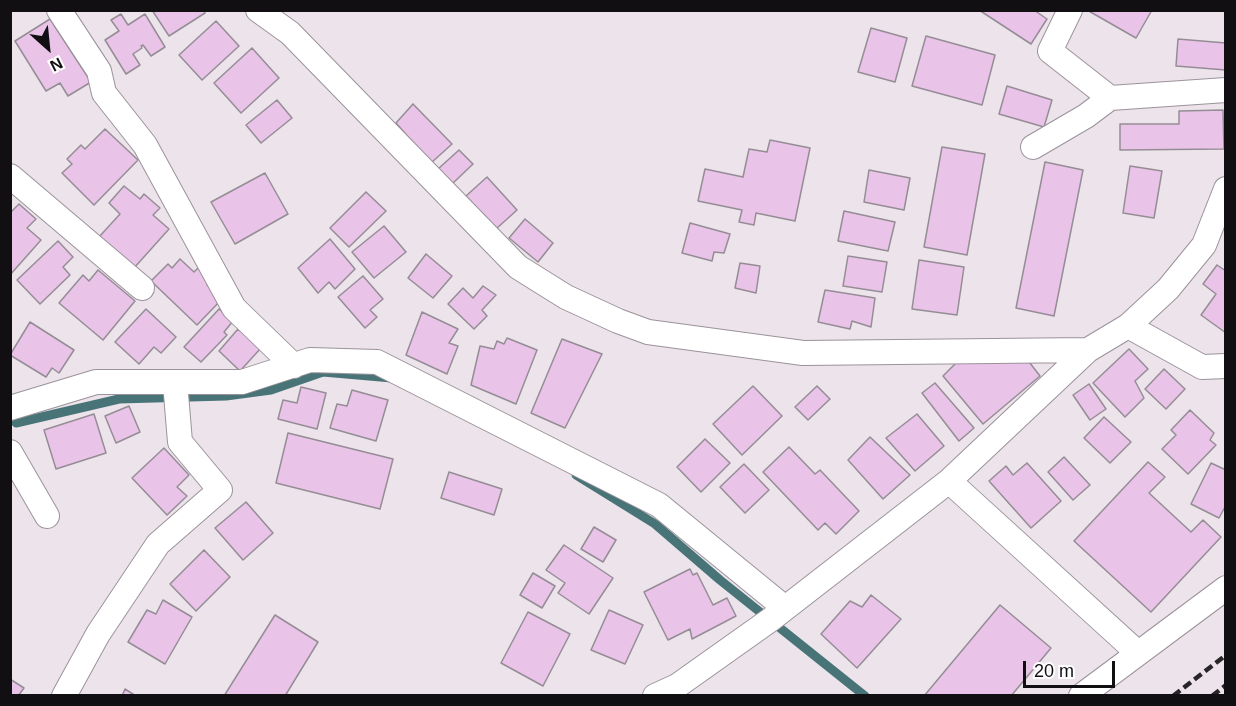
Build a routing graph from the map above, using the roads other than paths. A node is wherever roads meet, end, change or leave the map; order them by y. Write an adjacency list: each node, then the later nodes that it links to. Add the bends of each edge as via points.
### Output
1 (59, 10): 13 (street, via 99,71 104,93 145,145 234,308)
2 (258, 10): 4 (street)
3 (1070, 10): 6 (street, via 1050,51)
4 (285, 19): 12 (street, via 518,267 566,297 618,321 648,332 803,353)
5 (1226, 90): 6 (street)
6 (1110, 98): 7 (street)
7 (1033, 147)
8 (10, 176): 10 (street)
9 (1226, 189): 11 (street, via 1204,245 1168,289)
10 (142, 288)
11 (1128, 326): 12 (street); 14 (street, via 1202,367)
12 (1088, 350): 18 (street)
13 (294, 366): 15 (street, via 242,382); 21 (street, via 310,360 377,362 659,505)
14 (1226, 366)
15 (176, 395): 16 (street, via 96,382); 24 (street, via 180,442 220,490 158,544 98,634)
16 (10, 408)
17 (10, 452): 19 (street)
18 (949, 481): 21 (street); 22 (street)
19 (47, 516)
20 (1226, 588): 22 (street)
21 (785, 608): 23 (street)
22 (1138, 653): 25 (street)
23 (673, 692)
24 (64, 696)
25 (1081, 696)

